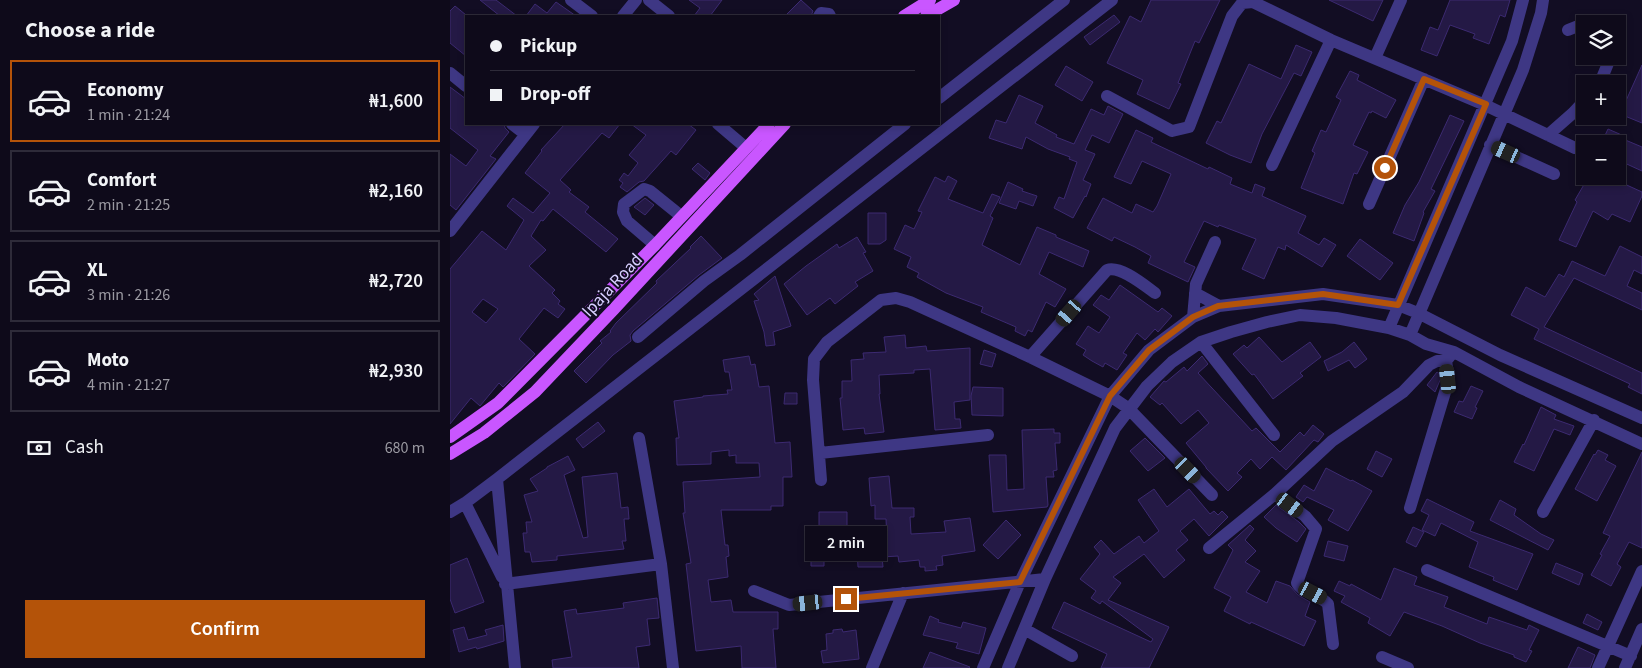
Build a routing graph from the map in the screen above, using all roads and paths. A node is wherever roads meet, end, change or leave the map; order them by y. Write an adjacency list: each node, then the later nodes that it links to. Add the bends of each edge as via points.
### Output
1 (571, 0): 12 (street)
2 (636, 0): 13 (street)
3 (649, 0): 14 (street)
4 (930, 0): 11 (main road)
5 (954, 0): 11 (main road)
6 (1064, 0): 24 (street)
7 (1112, 0): 70 (street)
8 (1401, 0): 19 (street)
9 (1523, 0): 25 (street, via 1512,41)
10 (1543, 0): 27 (street, via 1523,70)
11 (918, 8): 15 (main road)
12 (591, 15)
13 (624, 15)
14 (668, 15)
15 (906, 15)
16 (1576, 27): 17 (street)
17 (1568, 30)
18 (1331, 40): 19 (street); 23 (street, via 1253,2 1242,3 1232,16 1189,127 1172,131); 39 (street)
19 (1376, 58): 21 (street)
20 (450, 73): 22 (street)
21 (1424, 79): 25 (street); 41 (street)
22 (465, 85)
23 (1108, 96)
24 (940, 97)
25 (1486, 104): 27 (street); 49 (street)
26 (1576, 110): 35 (street)
27 (1504, 114): 35 (street); 36 (street)
28 (513, 125): 34 (street)
29 (533, 125): 34 (street)
30 (719, 125): 37 (street)
31 (768, 125): 37 (main road, Ipaja Road)
32 (784, 125): 43 (main road, Ipaja Road)
33 (904, 125): 55 (street)
34 (525, 134): 44 (street)
35 (1548, 136): 38 (street)
36 (1490, 145): 40 (street); 51 (street)
37 (745, 148): 42 (main road, Ipaja Road)
38 (1575, 148)
39 (1272, 165)
40 (1554, 174)
41 (1369, 204)
42 (681, 216): 43 (main road); 46 (main road, Ipaja Road); 46 (street, via 644,188 624,204 627,221)
43 (691, 225): 69 (main road, Ipaja Road, via 535,392 484,433)
44 (450, 231)
45 (1215, 242): 48 (street)
46 (655, 245): 65 (main road, Ipaja Road, via 498,403)
47 (1155, 293): 57 (street, via 1119,270 1107,270)
48 (1195, 293): 50 (street); 52 (street)
49 (1398, 305): 50 (street, via 1323,294); 51 (street); 53 (street)
50 (1218, 306): 52 (street)
51 (1418, 313): 54 (street); 61 (street, via 1500,355)
52 (1193, 317): 59 (street, via 1149,350)
53 (1389, 328): 54 (street); 56 (street, via 1300,315)
54 (1410, 335): 58 (street)
55 (638, 337)
56 (1201, 342): 60 (street, via 1172,362); 64 (street)
57 (1030, 357): 59 (street); 68 (street, via 910,302 896,298 881,300 827,342 814,359)
58 (1450, 357): 62 (street); 72 (street, via 1437,360 1403,392 1332,441); 75 (street, via 1448,379)
59 (1110, 396): 60 (street); 83 (street)
60 (1128, 408): 73 (street); 82 (street, via 1115,428)
61 (1642, 418)
62 (1594, 420): 67 (street); 77 (street)
63 (988, 435): 68 (street)
64 (1274, 435)
65 (450, 437)
66 (639, 438): 79 (street)
67 (1642, 444)
68 (820, 453): 71 (street)
69 (450, 454)
70 (497, 479): 74 (street); 84 (street)
71 (821, 480)
72 (1275, 494): 78 (street); 89 (street, via 1305,516 1316,529 1297,583 1299,588 1328,604)
73 (1212, 495)
74 (465, 503): 76 (street); 84 (street)
75 (1410, 508)
76 (450, 512)
77 (1543, 512)
78 (1209, 548)
79 (661, 564): 84 (street); 95 (street)
80 (1427, 570): 90 (street)
81 (1642, 571): 90 (street)
82 (1046, 579): 83 (street); 88 (street)
83 (1020, 582): 86 (street); 97 (street)
84 (505, 584): 94 (street)
85 (754, 591): 86 (street, via 789,605)
86 (903, 593): 96 (street)
87 (1642, 629): 93 (street)
88 (1026, 630): 91 (street); 98 (street)
89 (1333, 644)
90 (1607, 645): 93 (street); 100 (street)
91 (1072, 656)
92 (1382, 656): 99 (street)
93 (1628, 662)
94 (515, 668)
95 (673, 668)
96 (872, 668)
97 (983, 668)
98 (1008, 668)
99 (1408, 668)
100 (1598, 668)

